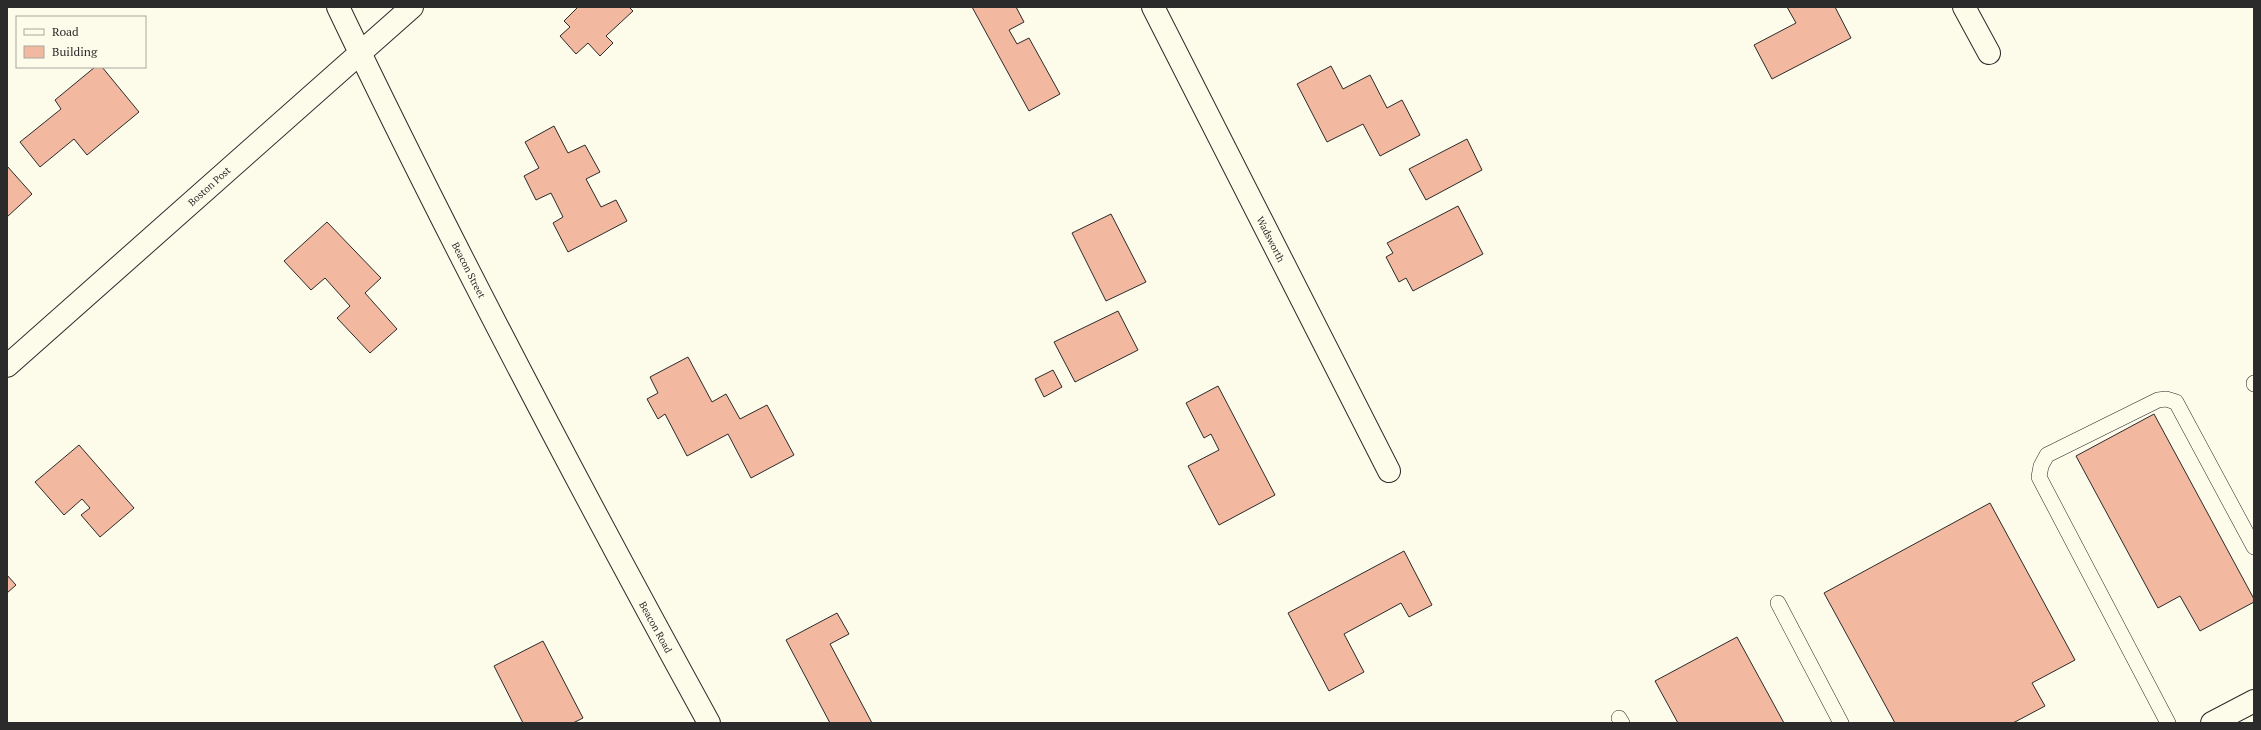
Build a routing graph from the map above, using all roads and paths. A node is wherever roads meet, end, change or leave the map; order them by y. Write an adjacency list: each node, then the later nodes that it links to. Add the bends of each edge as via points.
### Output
1 (338, 7): 5 (street, Beacon Street)
2 (412, 7): 5 (street, Boston Post)
3 (1153, 7): 8 (street, Wadsworth)
4 (1964, 7): 6 (street)
5 (360, 53): 7 (street, Boston Post); 9 (street, Beacon Street)
6 (1989, 53)
7 (7, 366)
8 (1389, 471)
9 (603, 531): 13 (street, Beacon Road)
10 (2254, 547): 15 (lane, via 2176,402 2158,400 2047,455 2041,466 2039,476)
11 (1778, 603): 14 (lane)
12 (2254, 701): 16 (street)
13 (709, 723)
14 (1841, 723)
15 (2168, 723)
16 (2212, 723)

